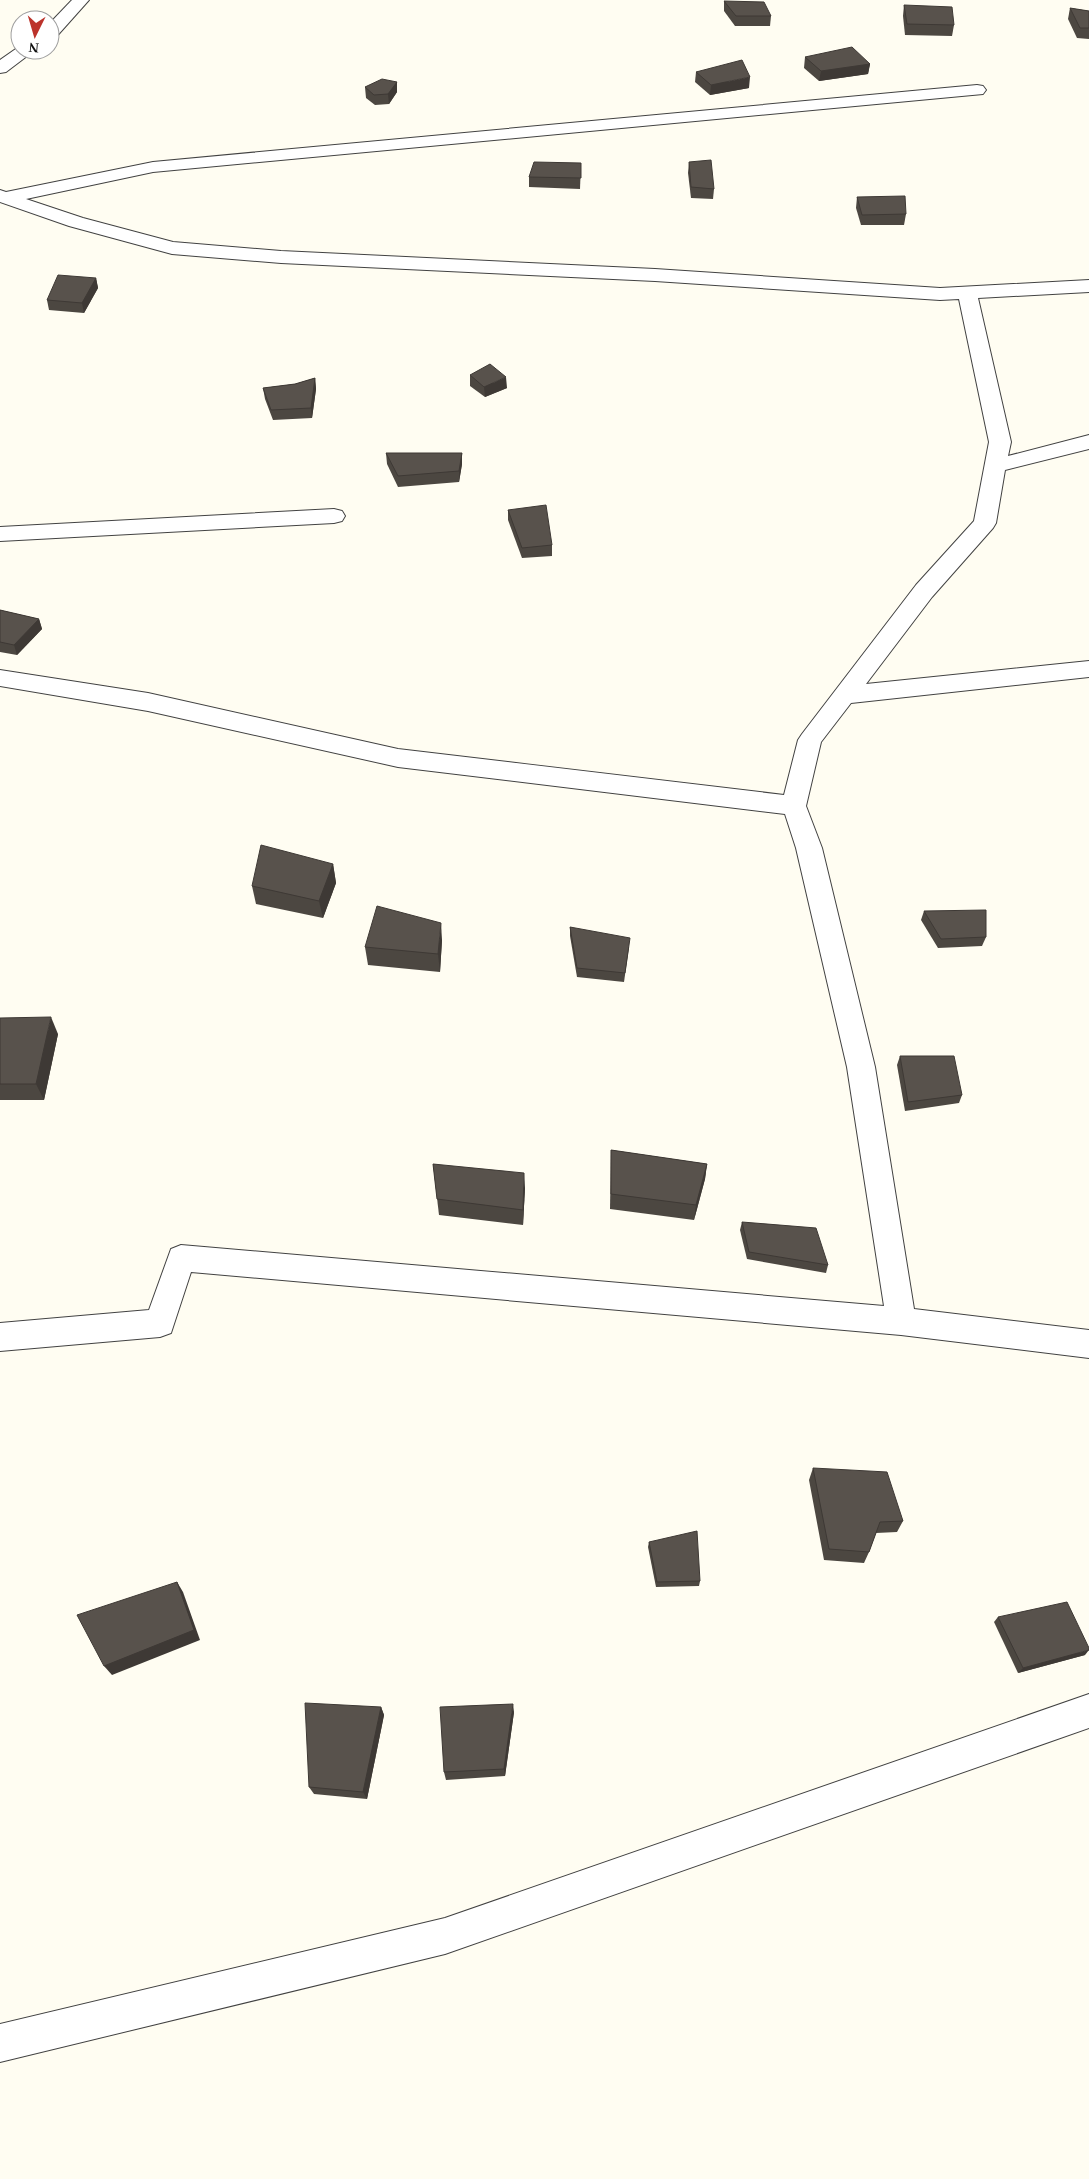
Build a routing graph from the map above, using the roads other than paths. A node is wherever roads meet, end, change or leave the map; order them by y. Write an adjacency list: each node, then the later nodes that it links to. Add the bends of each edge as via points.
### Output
1 (81, 0): 2 (street)
2 (60, 24)
3 (12, 60): 4 (street)
4 (0, 68)
5 (977, 90): 6 (street, via 153,167)
6 (4, 197): 8 (street, via 76,222 172,248 281,257)
7 (1089, 286): 8 (street)
8 (966, 293): 10 (street, via 1000,442)
9 (1089, 442): 10 (street)
10 (995, 466): 15 (street, via 985,523 924,591)
11 (334, 516): 12 (street)
12 (0, 534)
13 (1089, 669): 15 (street)
14 (0, 678): 16 (street, via 148,702 398,758)
15 (844, 695): 16 (street, via 810,740)
16 (794, 806): 17 (street, via 809,848 861,1067)
17 (901, 1322): 18 (street, via 181,1258 160,1323); 19 (street)
18 (0, 1337)
19 (1089, 1344)
20 (1089, 1711): 21 (street, via 445,1936)
21 (0, 2043)

